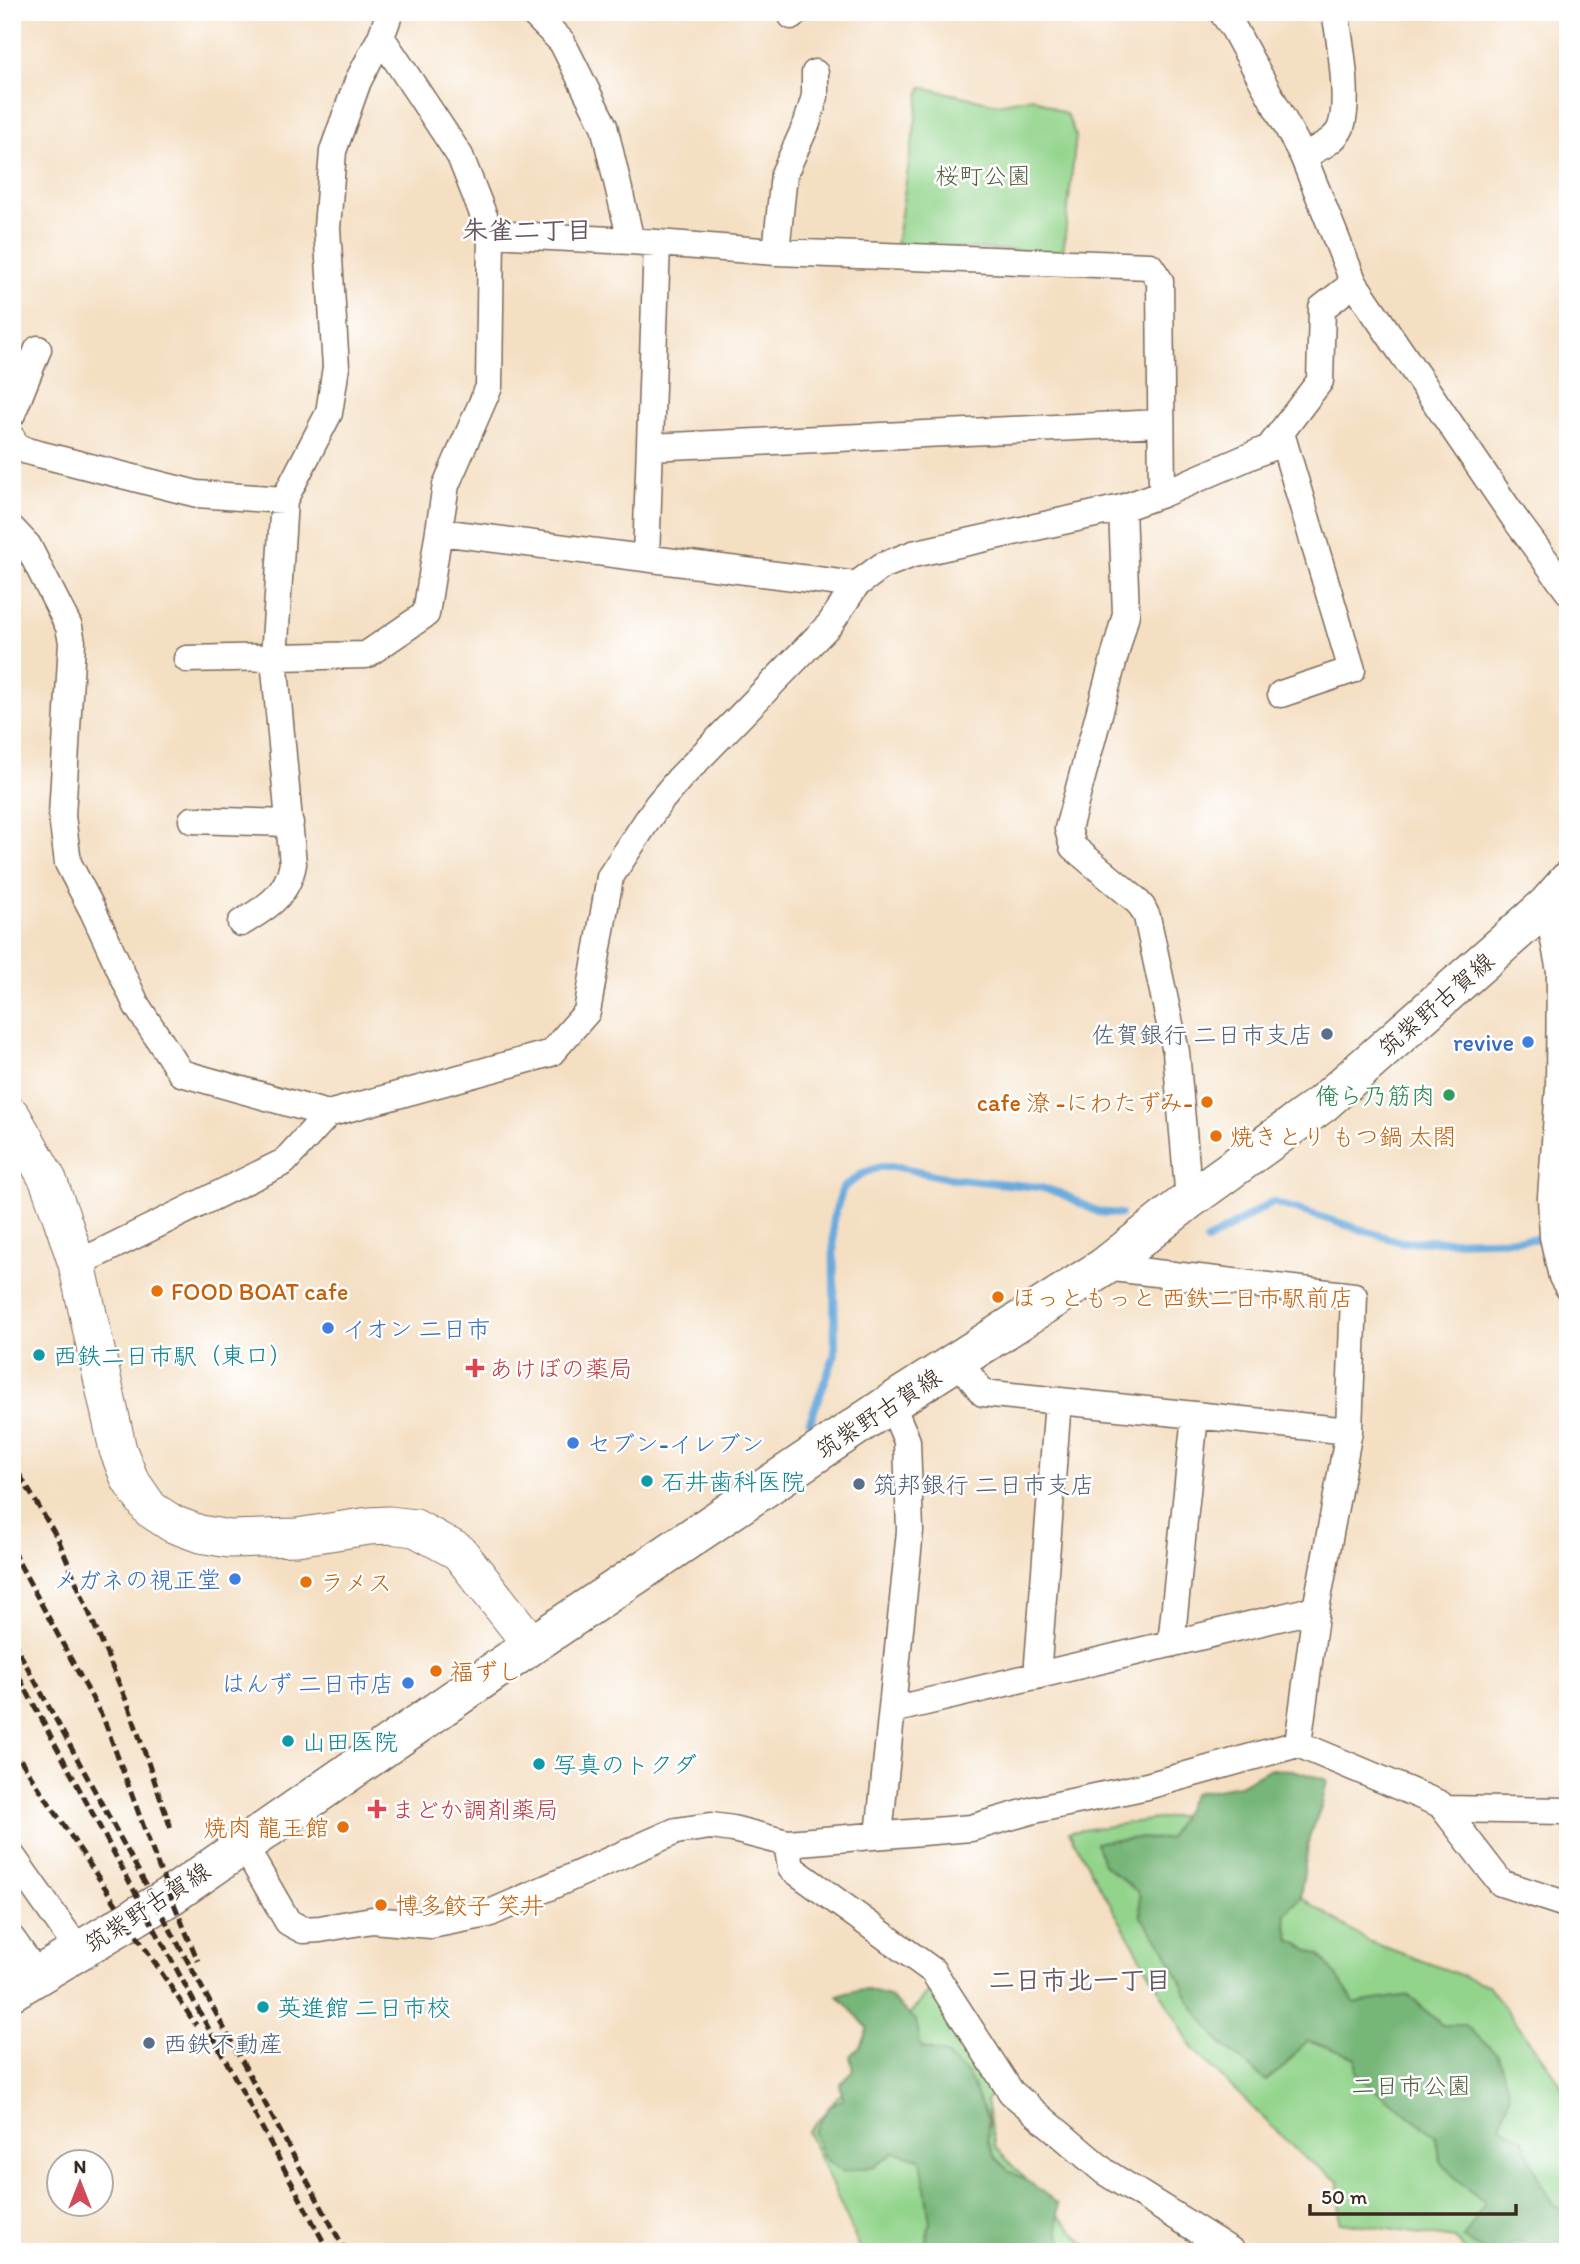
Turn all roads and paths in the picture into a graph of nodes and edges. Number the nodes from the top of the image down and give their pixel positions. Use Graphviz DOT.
graph roads {
  1 [pos="390,12"];
  2 [pos="532,12"];
  3 [pos="1222,12"];
  4 [pos="1335,12"];
  5 [pos="382,37"];
  6 [pos="815,73"];
  7 [pos="1303,156"];
  8 [pos="491,234"];
  9 [pos="631,240"];
  10 [pos="657,244"];
  11 [pos="776,252"];
  12 [pos="1354,283"];
  13 [pos="38,349"];
  14 [pos="12,414"];
  15 [pos="1160,423"];
  16 [pos="1281,433"];
  17 [pos="12,438"];
  18 [pos="650,447"];
  19 [pos="1162,494"];
  20 [pos="284,500"];
  21 [pos="1122,508"];
  22 [pos="12,529"];
  23 [pos="440,532"];
  24 [pos="646,558"];
  25 [pos="856,585"];
  26 [pos="1568,591"];
  27 [pos="274,658"];
  28 [pos="187,659"];
  29 [pos="1280,694"];
  30 [pos="192,820"];
  31 [pos="290,823"];
  32 [pos="1557,893"];
  33 [pos="241,923"];
  34 [pos="328,1114"];
  35 [pos="12,1116"];
  36 [pos="1189,1200"];
  37 [pos="77,1264"];
  38 [pos="1104,1267"];
  39 [pos="1568,1287"];
  40 [pos="958,1361"];
  41 [pos="1058,1401"];
  42 [pos="891,1403"];
  43 [pos="1195,1416"];
  44 [pos="1349,1431"];
  45 [pos="1316,1609"];
  46 [pos="532,1644"];
  47 [pos="1171,1644"];
  48 [pos="1037,1676"];
  49 [pos="892,1710"];
  50 [pos="1298,1744"];
  51 [pos="1444,1809"];
  52 [pos="1568,1811"];
  53 [pos="879,1835"];
  54 [pos="788,1843"];
  55 [pos="243,1844"];
  56 [pos="12,1856"];
  57 [pos="1568,1905"];
  58 [pos="12,1940"];
  59 [pos="79,1951"];
  60 [pos="25,1984"];
  61 [pos="1233,2252"];
  1 -- 5 [label="street"];
  2 -- 9 [label="street"];
  3 -- 7 [label="street"];
  4 -- 7 [label="street"];
  5 -- 8 [label="street"];
  5 -- 20 [label="street"];
  6 -- 11 [label="street"];
  7 -- 12 [label="street"];
  8 -- 9 [label="street"];
  8 -- 23 [label="street"];
  9 -- 10 [label="street"];
  10 -- 11 [label="street"];
  10 -- 18 [label="street"];
  11 -- 15 [label="street"];
  12 -- 16 [label="street"];
  12 -- 26 [label="street"];
  13 -- 14 [label="street"];
  15 -- 18 [label="street"];
  15 -- 19 [label="street"];
  16 -- 19 [label="street"];
  16 -- 29 [label="street"];
  17 -- 20 [label="street"];
  18 -- 24 [label="street"];
  19 -- 21 [label="street"];
  20 -- 27 [label="street"];
  21 -- 25 [label="street"];
  21 -- 36 [label="street"];
  22 -- 34 [label="street"];
  23 -- 24 [label="street"];
  23 -- 27 [label="street"];
  24 -- 25 [label="street"];
  25 -- 34 [label="street"];
  27 -- 28 [label="street"];
  27 -- 31 [label="street"];
  30 -- 31 [label="street"];
  31 -- 33 [label="street"];
  32 -- 36 [label="main road, 筑紫野古賀線"];
  32 -- 39 [label="street"];
  34 -- 37 [label="street"];
  35 -- 37 [label="main road"];
  36 -- 38 [label="main road, 筑紫野古賀線"];
  37 -- 46 [label="main road"];
  38 -- 40 [label="main road, 筑紫野古賀線"];
  38 -- 44 [label="street"];
  40 -- 41 [label="street"];
  40 -- 42 [label="main road, 筑紫野古賀線"];
  41 -- 43 [label="street"];
  41 -- 48 [label="street"];
  42 -- 46 [label="main road, 筑紫野古賀線"];
  42 -- 49 [label="street"];
  43 -- 44 [label="street"];
  43 -- 47 [label="street"];
  44 -- 45 [label="street"];
  45 -- 47 [label="street"];
  45 -- 50 [label="street"];
  46 -- 55 [label="main road, 筑紫野古賀線"];
  47 -- 48 [label="street"];
  48 -- 49 [label="street"];
  49 -- 53 [label="street"];
  50 -- 51 [label="street"];
  50 -- 53 [label="street"];
  51 -- 52 [label="street"];
  51 -- 57 [label="street"];
  53 -- 54 [label="street"];
  54 -- 55 [label="street"];
  54 -- 61 [label="street"];
  55 -- 59 [label="main road, 筑紫野古賀線"];
  56 -- 59 [label="street"];
  58 -- 60 [label="street"];
  59 -- 60 [label="main road, 筑紫野古賀線"];
}
